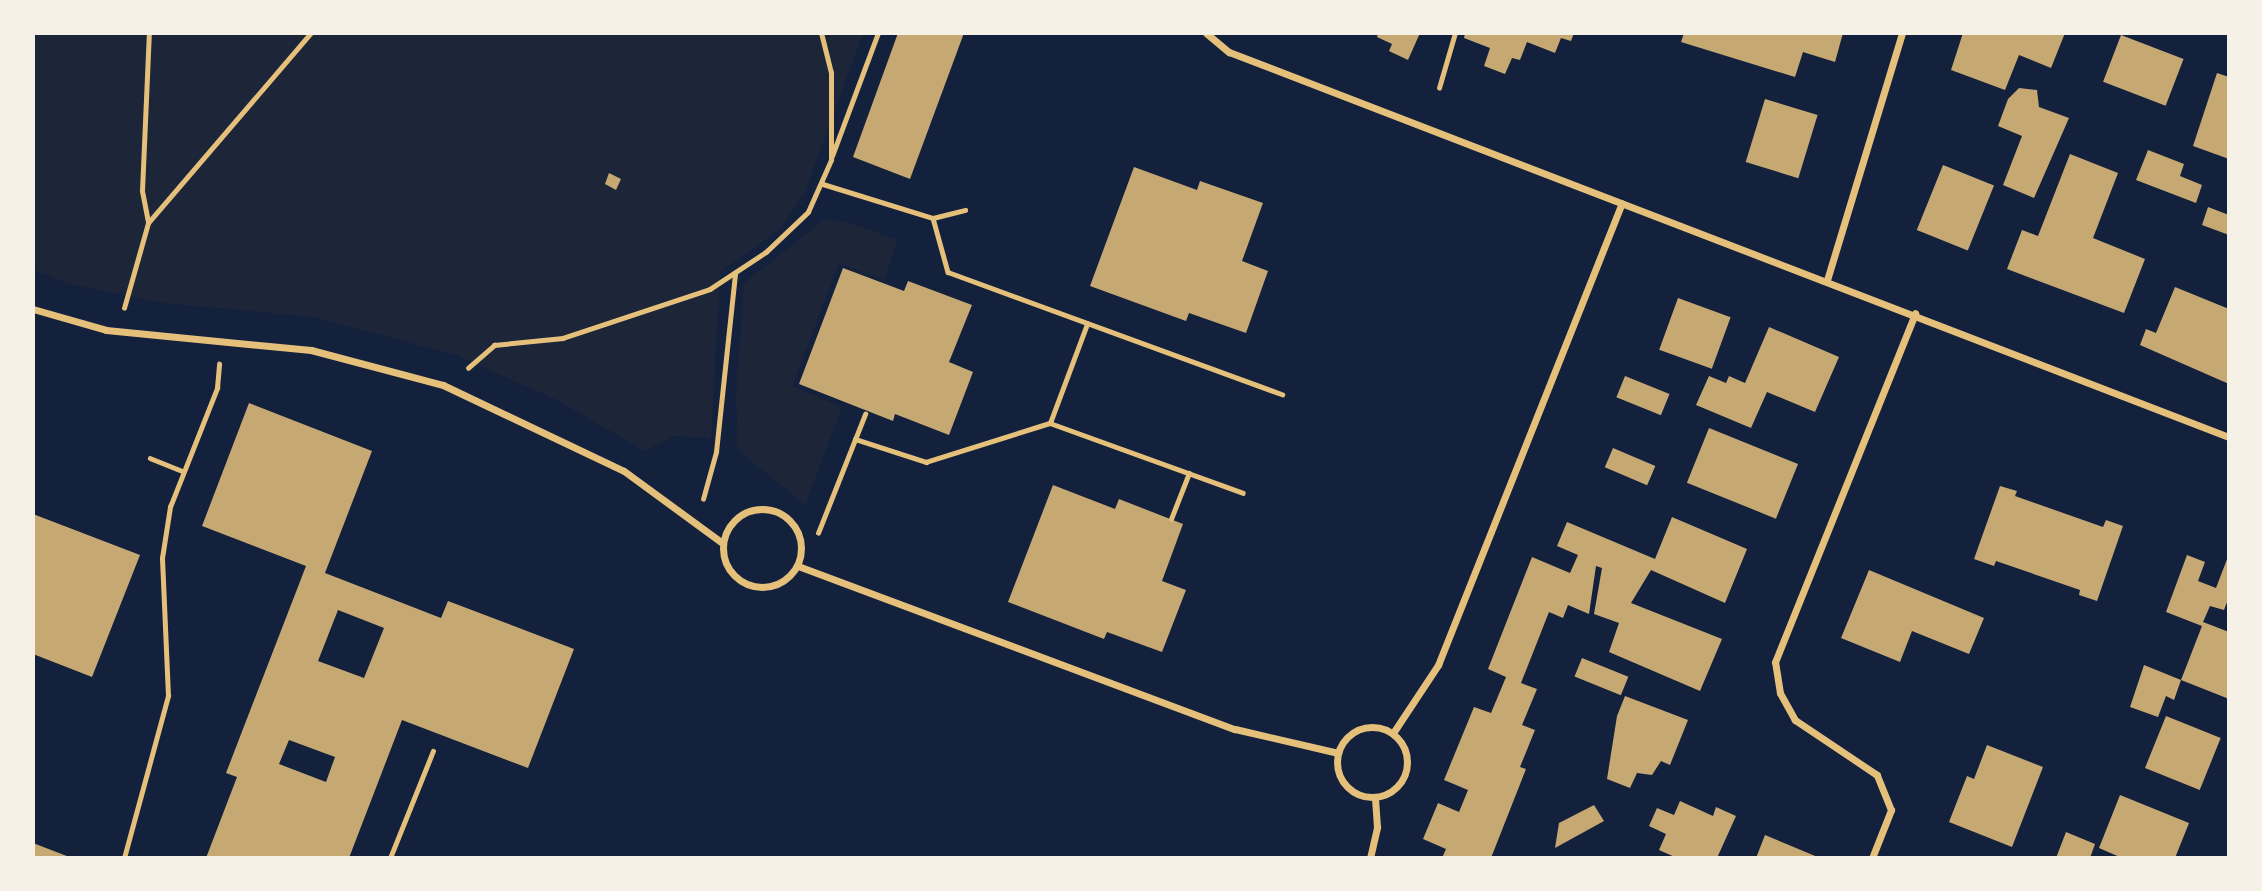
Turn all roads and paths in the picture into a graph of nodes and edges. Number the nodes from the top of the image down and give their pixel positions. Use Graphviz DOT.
graph roads {
  1 [pos="149,33"];
  2 [pos="311,33"];
  3 [pos="821,33"];
  4 [pos="878,33"];
  5 [pos="1206,33"];
  6 [pos="1455,33"];
  7 [pos="1902,33"];
  8 [pos="1439,88"];
  9 [pos="831,160"];
  10 [pos="823,184"];
  11 [pos="1622,203"];
  12 [pos="965,210"];
  13 [pos="933,218"];
  14 [pos="148,223"];
  15 [pos="735,272"];
  16 [pos="1826,280"];
  17 [pos="33,309"];
  18 [pos="1915,313"];
  19 [pos="1087,324"];
  20 [pos="119,331"];
  21 [pos="221,342"];
  22 [pos="457,391"];
  23 [pos="1282,394"];
  24 [pos="865,414"];
  25 [pos="1050,423"];
  26 [pos="2229,437"];
  27 [pos="855,439"];
  28 [pos="150,458"];
  29 [pos="183,471"];
  30 [pos="1189,473"];
  31 [pos="1243,493"];
  32 [pos="700,505"];
  33 [pos="1171,519"];
  34 [pos="818,533"];
  35 [pos="721,542"];
  36 [pos="798,566"];
  37 [pos="1393,733"];
  38 [pos="433,751"];
  39 [pos="1338,753"];
  40 [pos="1375,797"];
  41 [pos="124,858"];
  42 [pos="390,858"];
  43 [pos="1370,858"];
  44 [pos="1872,858"];
  1 -- 14 [label="path"];
  2 -- 14 [label="path"];
  3 -- 9 [label="path"];
  4 -- 9 [label="path"];
  5 -- 11 [label="street"];
  6 -- 8 [label="path"];
  7 -- 16 [label="street"];
  9 -- 10 [label="path"];
  10 -- 13 [label="path"];
  10 -- 15 [label="path"];
  11 -- 16 [label="street"];
  11 -- 37 [label="street"];
  12 -- 13 [label="path"];
  13 -- 19 [label="path"];
  14 -- 20 [label="path"];
  15 -- 22 [label="path"];
  15 -- 32 [label="path"];
  16 -- 18 [label="street"];
  17 -- 20 [label="street"];
  18 -- 26 [label="street"];
  18 -- 44 [label="street"];
  19 -- 23 [label="path"];
  19 -- 25 [label="path"];
  20 -- 21 [label="street"];
  21 -- 22 [label="street"];
  21 -- 29 [label="path"];
  22 -- 35 [label="street"];
  24 -- 27 [label="path"];
  25 -- 27 [label="path"];
  25 -- 30 [label="path"];
  27 -- 34 [label="path"];
  28 -- 29 [label="path"];
  29 -- 41 [label="path"];
  30 -- 31 [label="path"];
  30 -- 33 [label="path"];
  35 -- 36 [label="street"];
  35 -- 36 [label="street"];
  36 -- 39 [label="street"];
  37 -- 39 [label="street"];
  37 -- 40 [label="street"];
  38 -- 42 [label="path"];
  39 -- 40 [label="street"];
  40 -- 43 [label="street"];
}
